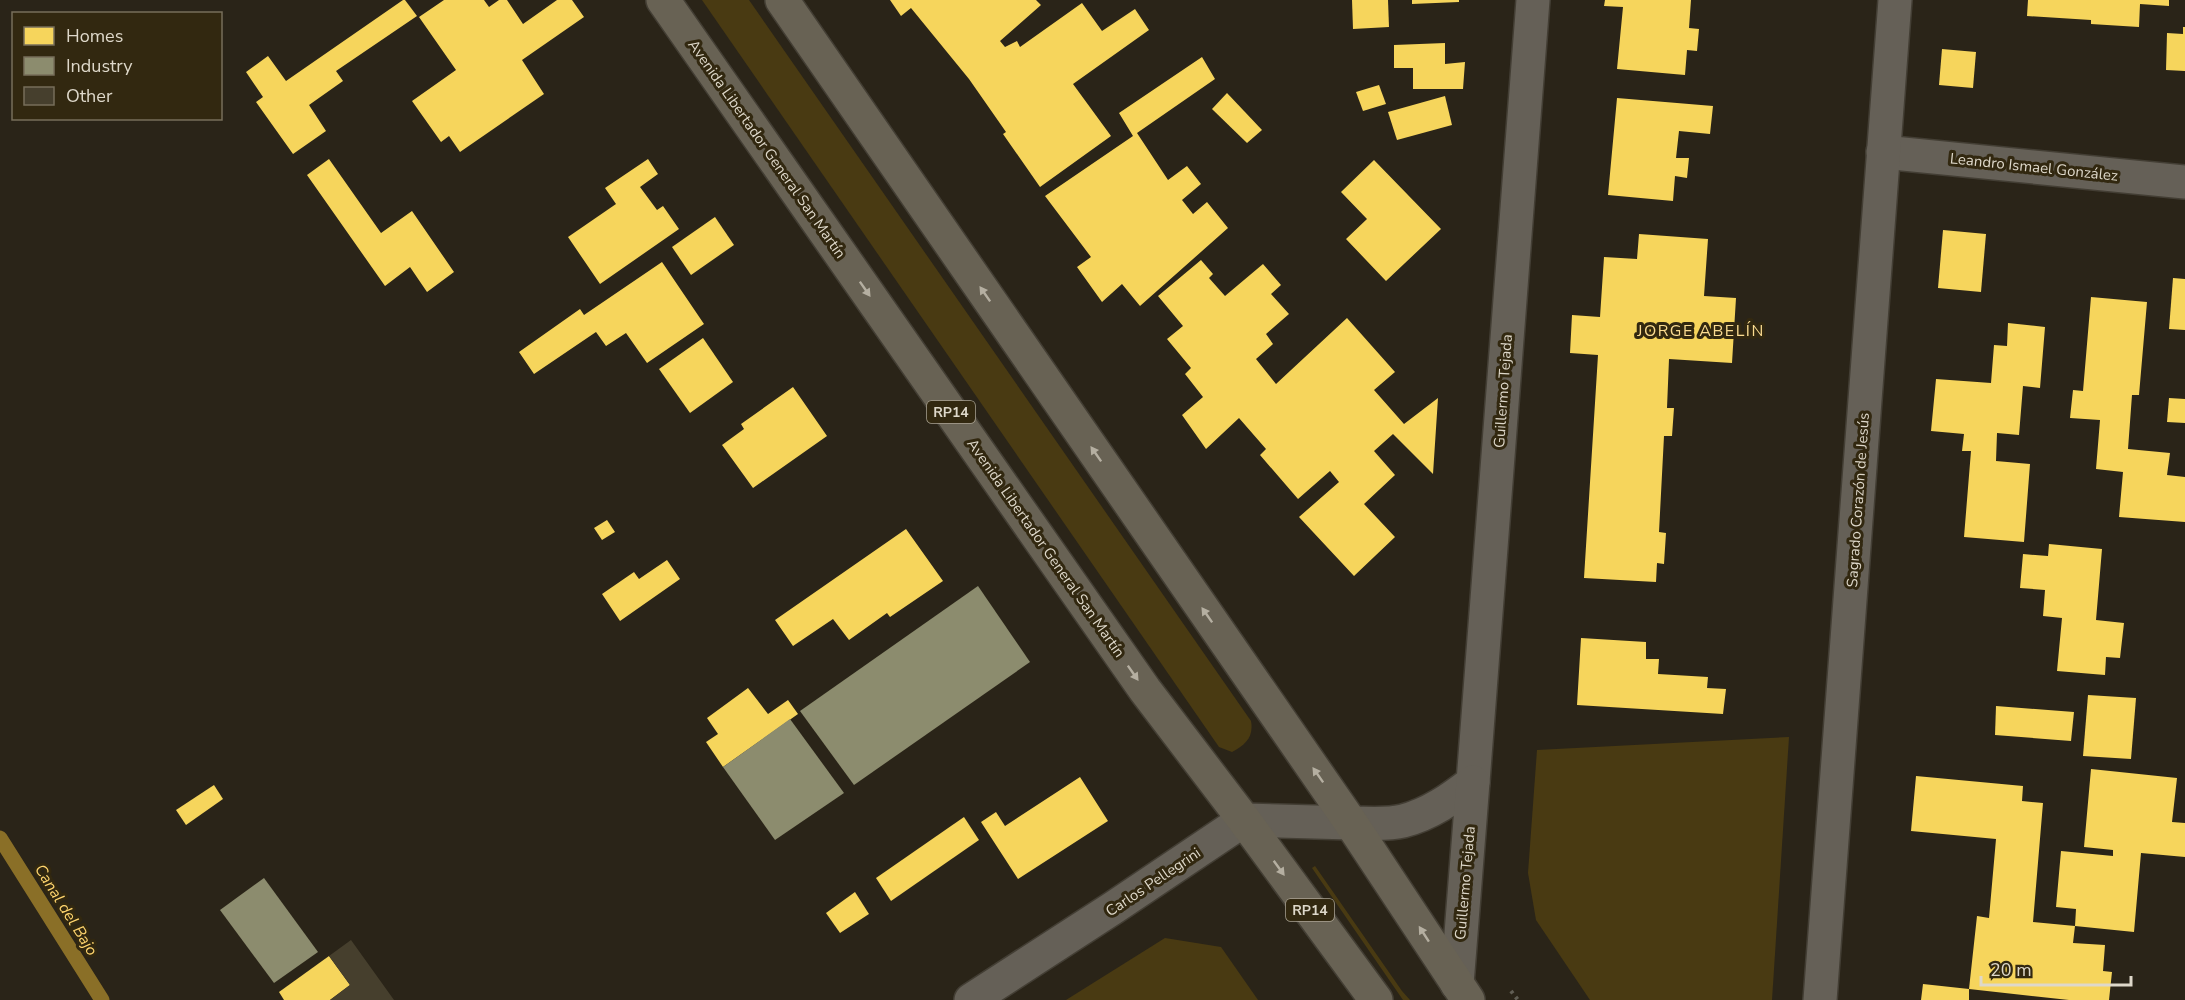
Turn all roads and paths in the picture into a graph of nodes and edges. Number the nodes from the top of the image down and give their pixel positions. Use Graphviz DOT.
graph roads {
  1 [pos="663,0"];
  2 [pos="782,0"];
  3 [pos="1533,0"];
  4 [pos="1895,0"];
  5 [pos="1883,152"];
  6 [pos="2185,182"];
  7 [pos="1473,782"];
  8 [pos="1244,820"];
  9 [pos="1351,824"];
  10 [pos="1462,992"];
  11 [pos="971,1000"];
  12 [pos="1376,1000"];
  13 [pos="1821,1000"];
  1 -- 8 [label="main road, Avenida Libertador General San Martín / RP14, one-way"];
  9 -- 2 [label="main road, one-way"];
  3 -- 7 [label="street, Guillermo Tejada"];
  4 -- 5 [label="street, Sagrado Corazón de Jesús"];
  5 -- 6 [label="street, Leandro Ismael González"];
  5 -- 13 [label="street, Sagrado Corazón de Jesús"];
  7 -- 9 [label="street"];
  7 -- 10 [label="street, Guillermo Tejada"];
  8 -- 9 [label="street"];
  8 -- 11 [label="street, Carlos Pellegrini"];
  8 -- 12 [label="main road, Avenida Libertador General San Martín / RP14, one-way"];
  10 -- 9 [label="main road, one-way"];
}
